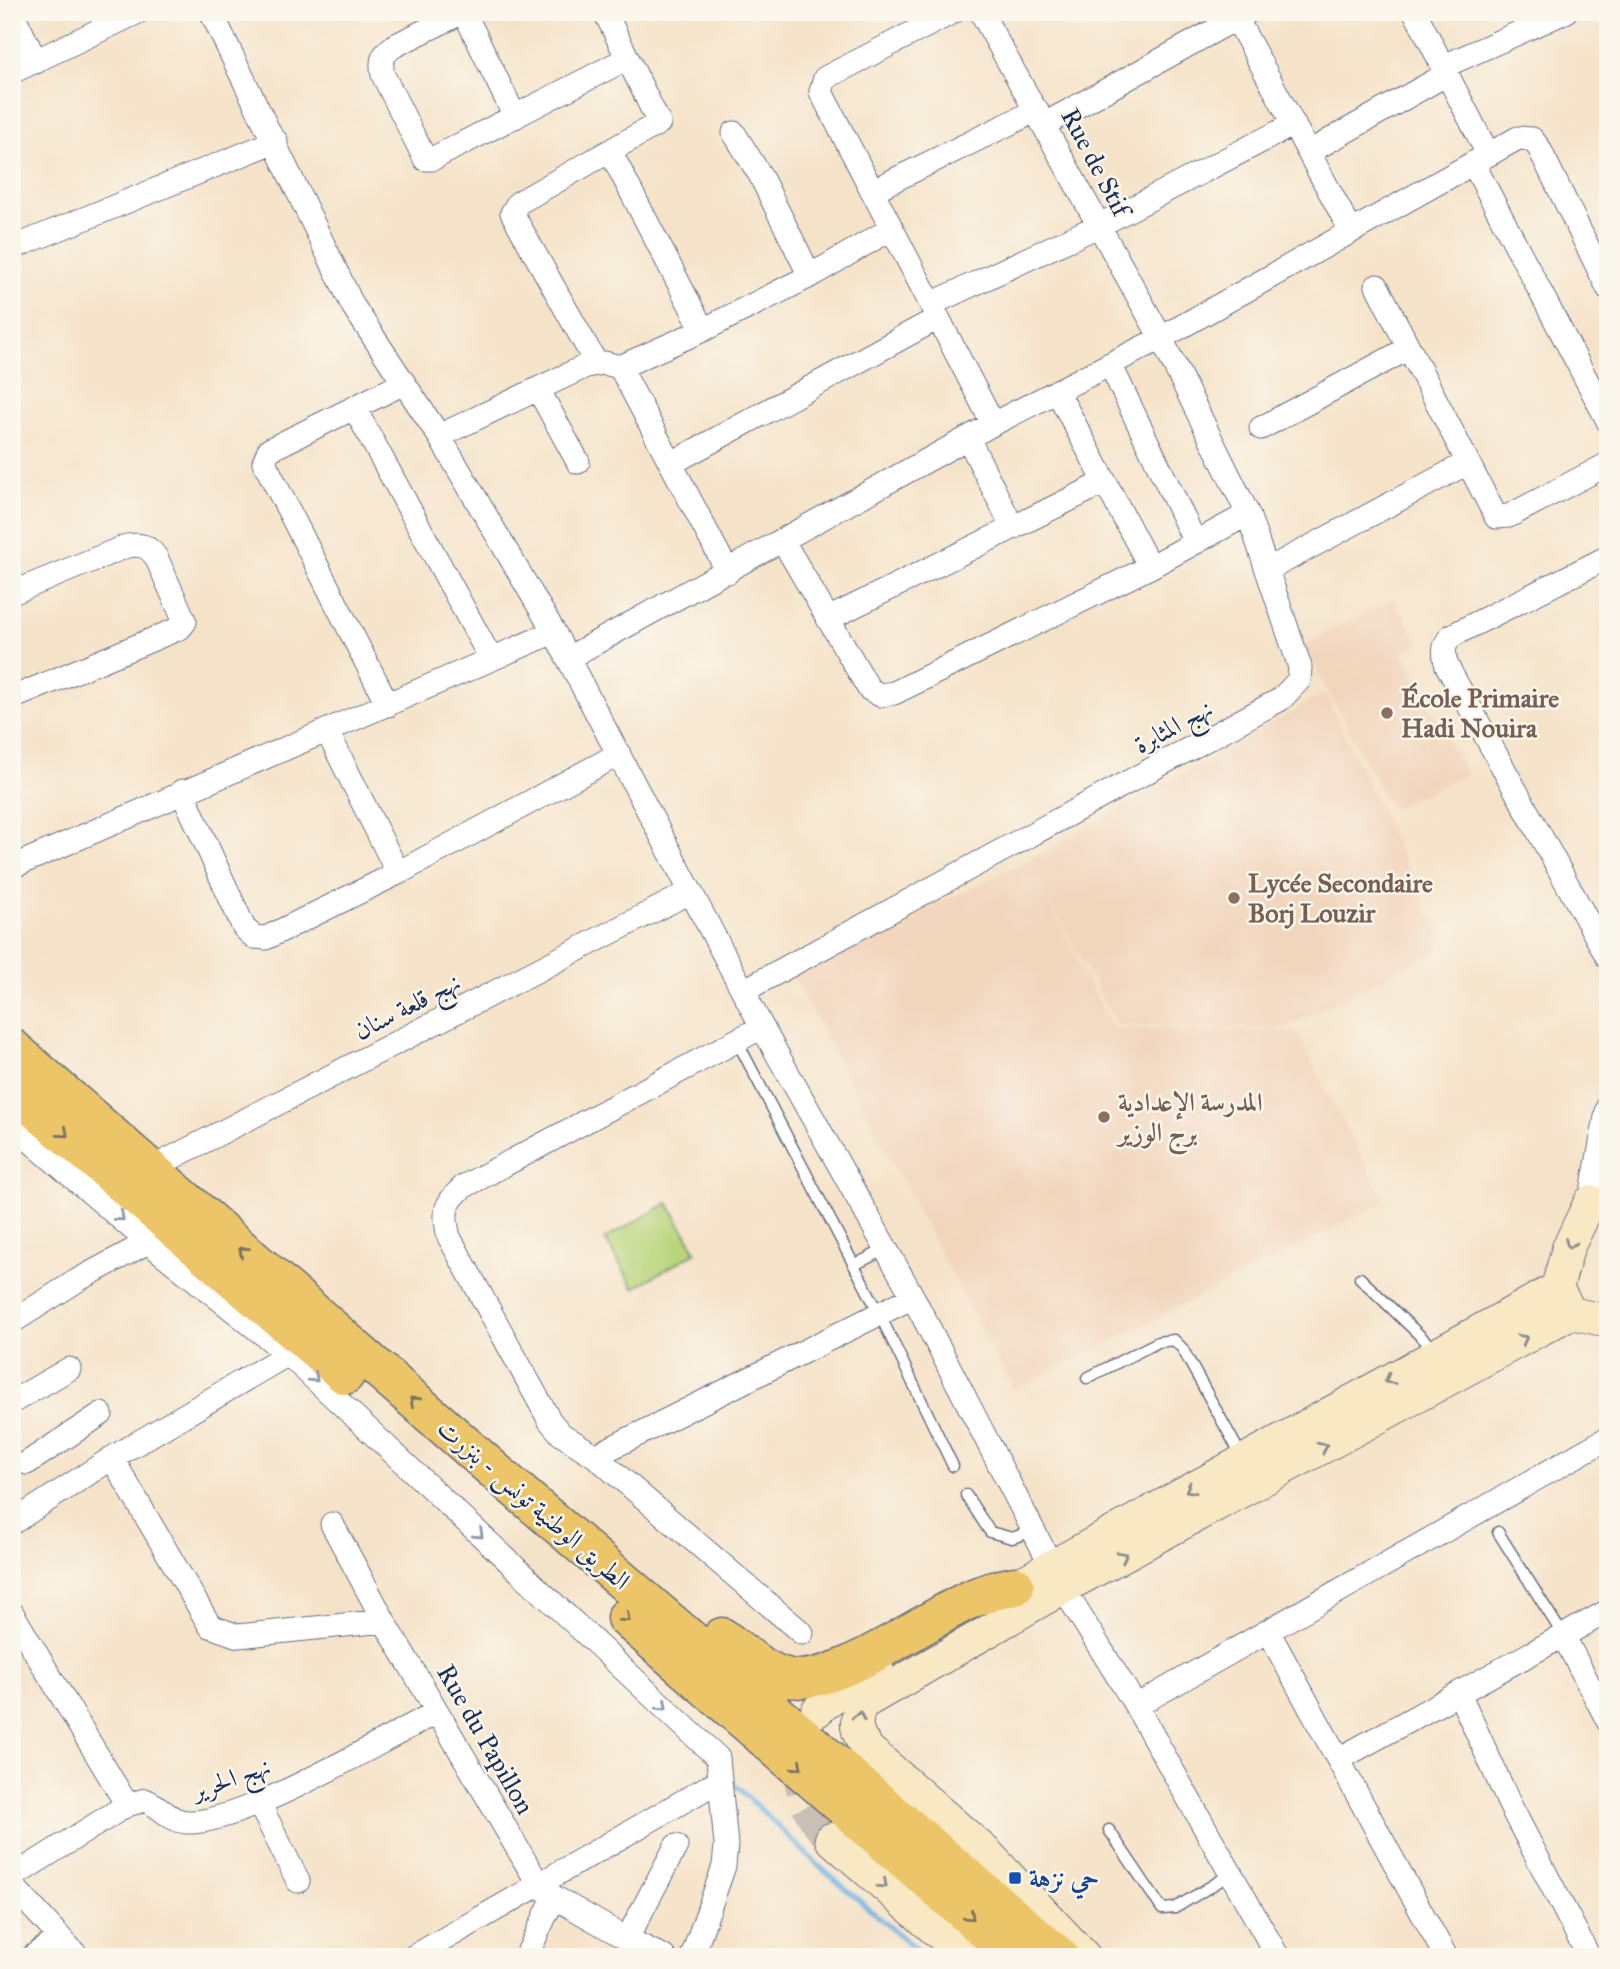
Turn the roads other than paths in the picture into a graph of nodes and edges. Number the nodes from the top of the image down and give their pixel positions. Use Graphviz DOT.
graph roads {
  1 [pos="12,12"];
  2 [pos="138,12"];
  3 [pos="211,12"];
  4 [pos="463,12"];
  5 [pos="605,12"];
  6 [pos="953,12"];
  7 [pos="981,12"];
  8 [pos="1415,12"];
  9 [pos="1565,12"];
  10 [pos="1239,14"];
  11 [pos="1526,21"];
  12 [pos="626,59"];
  13 [pos="36,62"];
  14 [pos="1444,70"];
  15 [pos="12,72"];
  16 [pos="515,117"];
  17 [pos="1041,117"];
  18 [pos="1294,124"];
  19 [pos="734,133"];
  20 [pos="276,141"];
  21 [pos="610,151"];
  22 [pos="1310,152"];
  23 [pos="1480,159"];
  24 [pos="872,191"];
  25 [pos="1098,226"];
  26 [pos="891,229"];
  27 [pos="1351,231"];
  28 [pos="12,248"];
  29 [pos="810,276"];
  30 [pos="1606,282"];
  31 [pos="1377,286"];
  32 [pos="935,311"];
  33 [pos="704,330"];
  34 [pos="1161,338"];
  35 [pos="1409,348"];
  36 [pos="596,363"];
  37 [pos="1110,364"];
  38 [pos="620,367"];
  39 [pos="404,383"];
  40 [pos="538,389"];
  41 [pos="1057,391"];
  42 [pos="355,409"];
  43 [pos="1608,421"];
  44 [pos="993,424"];
  45 [pos="1261,428"];
  46 [pos="439,436"];
  47 [pos="968,438"];
  48 [pos="578,463"];
  49 [pos="672,463"];
  50 [pos="1467,463"];
  51 [pos="1608,464"];
  52 [pos="1105,482"];
  53 [pos="1248,514"];
  54 [pos="1013,528"];
  55 [pos="783,541"];
  56 [pos="1195,542"];
  57 [pos="1608,556"];
  58 [pos="1150,567"];
  59 [pos="1269,569"];
  60 [pos="728,572"];
  61 [pos="12,593"];
  62 [pos="828,618"];
  63 [pos="554,632"];
  64 [pos="491,659"];
  65 [pos="568,659"];
  66 [pos="12,698"];
  67 [pos="388,705"];
  68 [pos="327,732"];
  69 [pos="619,754"];
  70 [pos="182,791"];
  71 [pos="12,867"];
  72 [pos="398,873"];
  73 [pos="690,892"];
  74 [pos="1608,958"];
  75 [pos="743,991"];
  76 [pos="762,1027"];
  77 [pos="12,1036"];
  78 [pos="737,1041"];
  79 [pos="12,1048"];
  80 [pos="12,1088"];
  81 [pos="1608,1106"];
  82 [pos="88,1113"];
  83 [pos="12,1125"];
  84 [pos="149,1169"];
  85 [pos="1599,1203"];
  86 [pos="148,1242"];
  87 [pos="886,1250"];
  88 [pos="854,1265"];
  89 [pos="1360,1278"];
  90 [pos="913,1297"];
  91 [pos="1564,1301"];
  92 [pos="879,1313"];
  93 [pos="1608,1321"];
  94 [pos="12,1322"];
  95 [pos="1438,1353"];
  96 [pos="288,1354"];
  97 [pos="69,1369"];
  98 [pos="1087,1378"];
  99 [pos="12,1402"];
  100 [pos="102,1414"];
  101 [pos="1608,1438"];
  102 [pos="595,1456"];
  103 [pos="112,1458"];
  104 [pos="1244,1459"];
  105 [pos="27,1464"];
  106 [pos="953,1466"];
  107 [pos="496,1472"];
  108 [pos="966,1495"];
  109 [pos="12,1523"];
  110 [pos="332,1524"];
  111 [pos="1033,1531"];
  112 [pos="1498,1532"];
  113 [pos="1057,1577"];
  114 [pos="643,1582"];
  115 [pos="1015,1586"];
  116 [pos="1608,1611"];
  117 [pos="12,1613"];
  118 [pos="384,1621"];
  119 [pos="1268,1631"];
  120 [pos="802,1633"];
  121 [pos="1563,1635"];
  122 [pos="1459,1693"];
  123 [pos="1136,1706"];
  124 [pos="817,1711"];
  125 [pos="437,1712"];
  126 [pos="1608,1721"];
  127 [pos="1339,1759"];
  128 [pos="720,1780"];
  129 [pos="260,1803"];
  130 [pos="127,1805"];
  131 [pos="1110,1830"];
  132 [pos="831,1839"];
  133 [pos="676,1846"];
  134 [pos="1231,1874"];
  135 [pos="12,1877"];
  136 [pos="298,1881"];
  137 [pos="12,1885"];
  138 [pos="547,1891"];
  139 [pos="60,1937"];
  140 [pos="627,1939"];
  141 [pos="32,1957"];
  142 [pos="78,1957"];
  143 [pos="413,1957"];
  144 [pos="526,1957"];
  145 [pos="664,1957"];
  146 [pos="692,1957"];
  147 [pos="965,1957"];
  148 [pos="1016,1957"];
  149 [pos="1060,1957"];
  150 [pos="1083,1957"];
  151 [pos="1278,1957"];
  152 [pos="1446,1957"];
  153 [pos="1589,1957"];
  1 -- 13 [label="street"];
  2 -- 13 [label="street"];
  3 -- 20 [label="street"];
  4 -- 16 [label="street"];
  4 -- 16 [label="street"];
  5 -- 12 [label="street"];
  6 -- 24 [label="street"];
  7 -- 17 [label="street, Rue de Stif"];
  8 -- 14 [label="street"];
  9 -- 11 [label="street"];
  10 -- 17 [label="street"];
  10 -- 18 [label="street"];
  11 -- 14 [label="street"];
  12 -- 16 [label="street"];
  12 -- 21 [label="street"];
  13 -- 15 [label="street"];
  14 -- 22 [label="street"];
  14 -- 23 [label="street"];
  17 -- 24 [label="street"];
  17 -- 25 [label="street, Rue de Stif"];
  18 -- 22 [label="street"];
  18 -- 25 [label="street"];
  19 -- 29 [label="street"];
  20 -- 28 [label="street"];
  20 -- 39 [label="street"];
  21 -- 33 [label="street"];
  21 -- 36 [label="street"];
  22 -- 27 [label="street"];
  23 -- 27 [label="street"];
  23 -- 30 [label="street"];
  23 -- 43 [label="street"];
  24 -- 26 [label="street"];
  25 -- 32 [label="street"];
  25 -- 34 [label="street, Rue de Stif"];
  26 -- 29 [label="street"];
  26 -- 32 [label="street"];
  27 -- 34 [label="street"];
  29 -- 33 [label="street"];
  31 -- 35 [label="street"];
  32 -- 44 [label="street"];
  32 -- 49 [label="street"];
  33 -- 38 [label="street"];
  34 -- 37 [label="street"];
  34 -- 53 [label="street, نهج المثابرة"];
  35 -- 45 [label="street"];
  35 -- 50 [label="street"];
  36 -- 38 [label="street"];
  36 -- 40 [label="street"];
  37 -- 41 [label="street"];
  37 -- 56 [label="street"];
  38 -- 49 [label="street"];
  39 -- 42 [label="street"];
  39 -- 46 [label="street"];
  40 -- 46 [label="street"];
  40 -- 48 [label="street"];
  41 -- 44 [label="street"];
  41 -- 52 [label="street"];
  42 -- 64 [label="street"];
  42 -- 67 [label="street"];
  44 -- 47 [label="street"];
  46 -- 63 [label="street"];
  47 -- 54 [label="street"];
  47 -- 55 [label="street"];
  49 -- 60 [label="street"];
  50 -- 51 [label="street"];
  50 -- 59 [label="street"];
  52 -- 54 [label="street"];
  52 -- 58 [label="street"];
  53 -- 56 [label="street"];
  53 -- 59 [label="street, نهج المثابرة"];
  54 -- 62 [label="street"];
  55 -- 60 [label="street"];
  55 -- 62 [label="street"];
  56 -- 58 [label="street"];
  57 -- 74 [label="street"];
  58 -- 62 [label="street"];
  59 -- 75 [label="street, نهج المثابرة"];
  60 -- 65 [label="street"];
  61 -- 66 [label="street"];
  63 -- 64 [label="street"];
  63 -- 65 [label="street"];
  64 -- 67 [label="street"];
  65 -- 69 [label="street"];
  67 -- 68 [label="street"];
  68 -- 70 [label="street"];
  68 -- 72 [label="street"];
  69 -- 72 [label="street"];
  69 -- 73 [label="street"];
  70 -- 71 [label="street"];
  70 -- 72 [label="street"];
  73 -- 75 [label="street"];
  73 -- 84 [label="street, نهج قلعة سنان"];
  75 -- 76 [label="street"];
  76 -- 78 [label="street"];
  76 -- 87 [label="street"];
  77 -- 82 [label="highway"];
  78 -- 88 [label="lane"];
  78 -- 102 [label="street"];
  79 -- 82 [label="highway, الطريق الوطنية تونس - بنزرت"];
  80 -- 148 [label="highway, الطريق الوطنية تونس - بنزرت, one-way"];
  81 -- 85 [label="street"];
  82 -- 84 [label="highway, الطريق الوطنية تونس - بنزرت"];
  83 -- 86 [label="street, one-way"];
  107 -- 84 [label="highway, الطريق الوطنية تونس - بنزرت, one-way"];
  85 -- 91 [label="street, one-way"];
  86 -- 94 [label="street"];
  86 -- 96 [label="street"];
  87 -- 88 [label="lane"];
  87 -- 90 [label="street"];
  88 -- 92 [label="lane"];
  89 -- 95 [label="lane"];
  90 -- 92 [label="street"];
  90 -- 111 [label="street"];
  91 -- 93 [label="street"];
  91 -- 95 [label="street"];
  113 -- 91 [label="street, one-way"];
  92 -- 102 [label="street"];
  92 -- 106 [label="lane"];
  95 -- 104 [label="street, one-way"];
  96 -- 103 [label="street"];
  96 -- 128 [label="street, one-way"];
  97 -- 99 [label="street"];
  98 -- 104 [label="lane"];
  100 -- 105 [label="street"];
  101 -- 119 [label="street"];
  102 -- 120 [label="street"];
  103 -- 109 [label="street"];
  103 -- 118 [label="street"];
  104 -- 113 [label="street, one-way"];
  107 -- 114 [label="highway"];
  107 -- 149 [label="highway, الطريق الوطنية تونس - بنزرت"];
  108 -- 111 [label="lane"];
  110 -- 118 [label="street, Rue du Papillon"];
  111 -- 113 [label="street"];
  112 -- 121 [label="lane"];
  113 -- 115 [label="street"];
  113 -- 123 [label="street"];
  150 -- 113 [label="street, one-way"];
  114 -- 115 [label="highway"];
  114 -- 150 [label="highway"];
  115 -- 124 [label="street"];
  116 -- 121 [label="street"];
  117 -- 130 [label="street"];
  118 -- 125 [label="street, Rue du Papillon"];
  119 -- 123 [label="street"];
  119 -- 127 [label="street"];
  121 -- 122 [label="street"];
  121 -- 126 [label="street"];
  122 -- 127 [label="street"];
  122 -- 153 [label="street"];
  123 -- 134 [label="street"];
  125 -- 129 [label="street, نهج الحرير"];
  125 -- 138 [label="street, Rue du Papillon"];
  127 -- 152 [label="street"];
  128 -- 138 [label="street"];
  128 -- 146 [label="street"];
  129 -- 130 [label="street, نهج الحرير"];
  129 -- 136 [label="street"];
  130 -- 135 [label="street"];
  131 -- 134 [label="lane"];
  132 -- 147 [label="street, one-way"];
  133 -- 140 [label="street"];
  134 -- 151 [label="street"];
  137 -- 139 [label="street"];
  138 -- 140 [label="street"];
  138 -- 143 [label="street"];
  138 -- 144 [label="street"];
  139 -- 141 [label="street"];
  139 -- 142 [label="street"];
  140 -- 145 [label="street"];
}
